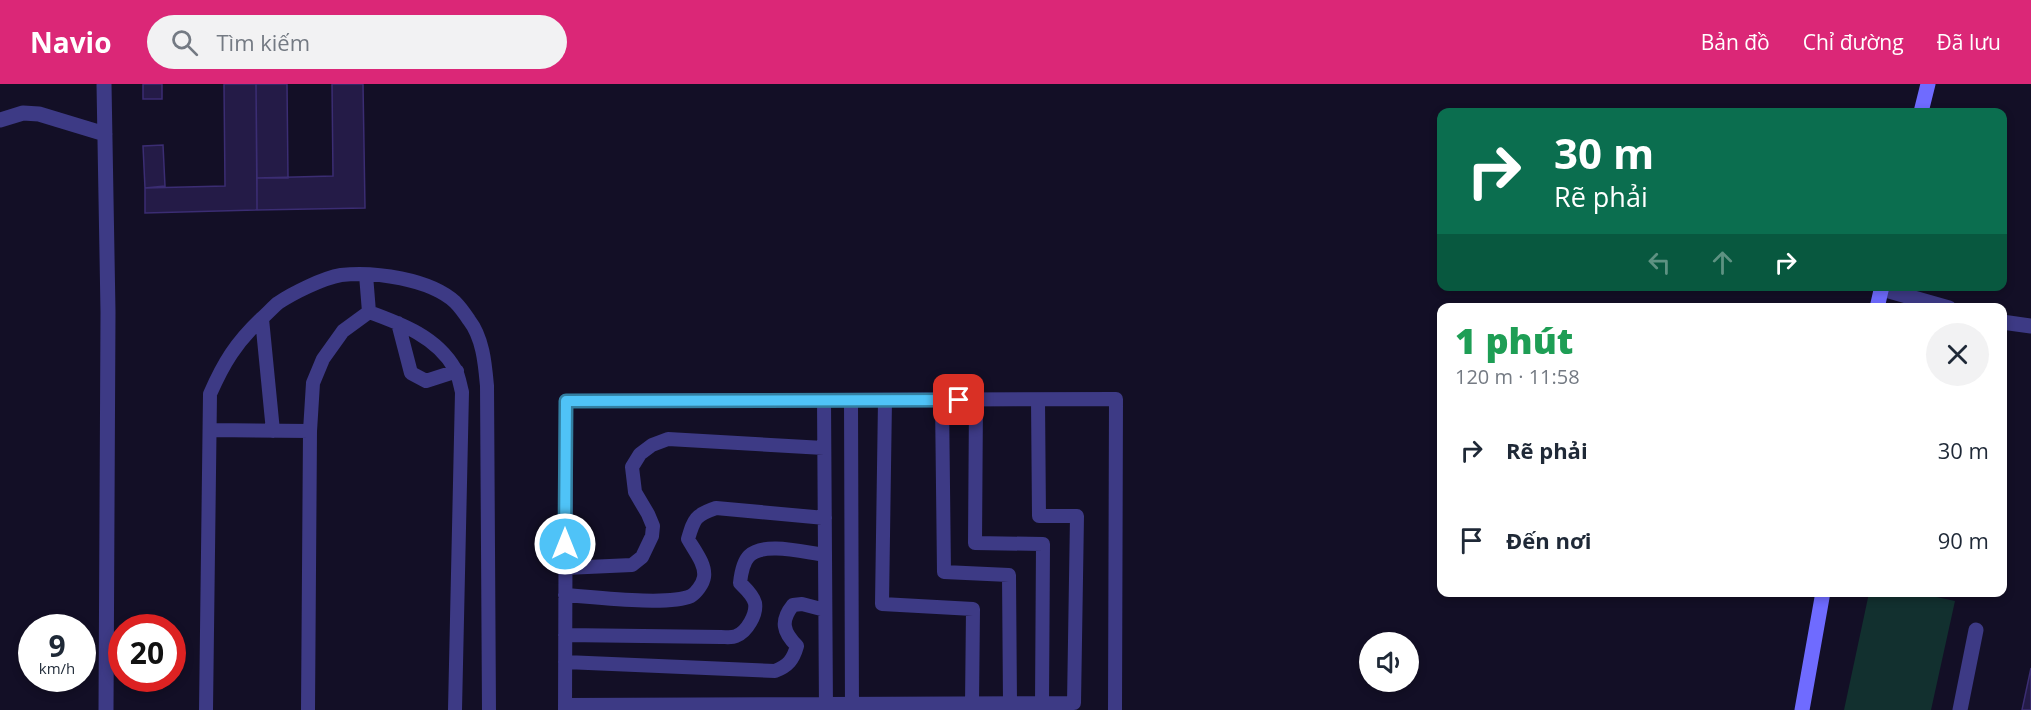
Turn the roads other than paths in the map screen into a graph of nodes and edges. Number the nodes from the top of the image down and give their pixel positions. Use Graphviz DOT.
graph roads {
  1 [pos="104,84"];
  2 [pos="1928,84"];
  3 [pos="1923,108"];
  4 [pos="0,120"];
  5 [pos="105,134"];
  6 [pos="366,275"];
  7 [pos="1892,291"];
  8 [pos="1932,303"];
  9 [pos="369,312"];
  10 [pos="262,319"];
  11 [pos="398,323"];
  12 [pos="2007,323"];
  13 [pos="2031,326"];
  14 [pos="457,371"];
  15 [pos="824,400"];
  16 [pos="851,400"];
  17 [pos="885,400"];
  18 [pos="942,400"];
  19 [pos="976,400"];
  20 [pos="1038,400"];
  21 [pos="210,430"];
  22 [pos="273,430"];
  23 [pos="310,431"];
  24 [pos="824,448"];
  25 [pos="825,518"];
  26 [pos="825,555"];
  27 [pos="565,568"];
  28 [pos="566,595"];
  29 [pos="1822,597"];
  30 [pos="825,610"];
  31 [pos="1976,630"];
  32 [pos="565,635"];
  33 [pos="565,662"];
  34 [pos="1042,703"];
  35 [pos="972,704"];
  36 [pos="1010,704"];
  37 [pos="565,707"];
  38 [pos="826,707"];
  39 [pos="852,707"];
  40 [pos="106,710"];
  41 [pos="206,710"];
  42 [pos="308,710"];
  43 [pos="455,710"];
  44 [pos="489,710"];
  45 [pos="1115,710"];
  46 [pos="1802,710"];
  47 [pos="1960,710"];
  1 -- 5 [label="street"];
  2 -- 3 [label="main road"];
  4 -- 5 [label="street"];
  5 -- 40 [label="street"];
  6 -- 9 [label="lane"];
  6 -- 10 [label="lane"];
  6 -- 44 [label="lane"];
  7 -- 8 [label="street"];
  9 -- 11 [label="lane"];
  9 -- 23 [label="lane"];
  10 -- 21 [label="lane"];
  10 -- 22 [label="lane"];
  11 -- 14 [label="lane"];
  11 -- 14 [label="lane"];
  12 -- 13 [label="street"];
  14 -- 43 [label="lane"];
  15 -- 16 [label="lane"];
  15 -- 24 [label="lane"];
  15 -- 27 [label="lane"];
  16 -- 17 [label="lane"];
  16 -- 39 [label="lane"];
  17 -- 18 [label="lane"];
  17 -- 35 [label="lane"];
  18 -- 19 [label="lane"];
  18 -- 36 [label="lane"];
  19 -- 20 [label="lane"];
  19 -- 34 [label="lane"];
  20 -- 34 [label="lane"];
  20 -- 45 [label="lane"];
  21 -- 22 [label="lane"];
  21 -- 41 [label="lane"];
  22 -- 23 [label="lane"];
  23 -- 42 [label="lane"];
  24 -- 25 [label="lane"];
  24 -- 27 [label="lane"];
  25 -- 26 [label="lane"];
  25 -- 28 [label="lane"];
  26 -- 30 [label="lane"];
  26 -- 32 [label="lane"];
  27 -- 28 [label="lane"];
  28 -- 32 [label="lane"];
  29 -- 46 [label="main road"];
  30 -- 33 [label="lane"];
  30 -- 38 [label="lane"];
  31 -- 47 [label="street"];
  32 -- 33 [label="lane"];
  33 -- 37 [label="lane"];
  34 -- 36 [label="lane"];
  35 -- 36 [label="lane"];
  35 -- 39 [label="lane"];
  37 -- 38 [label="lane"];
  38 -- 39 [label="lane"];
}
